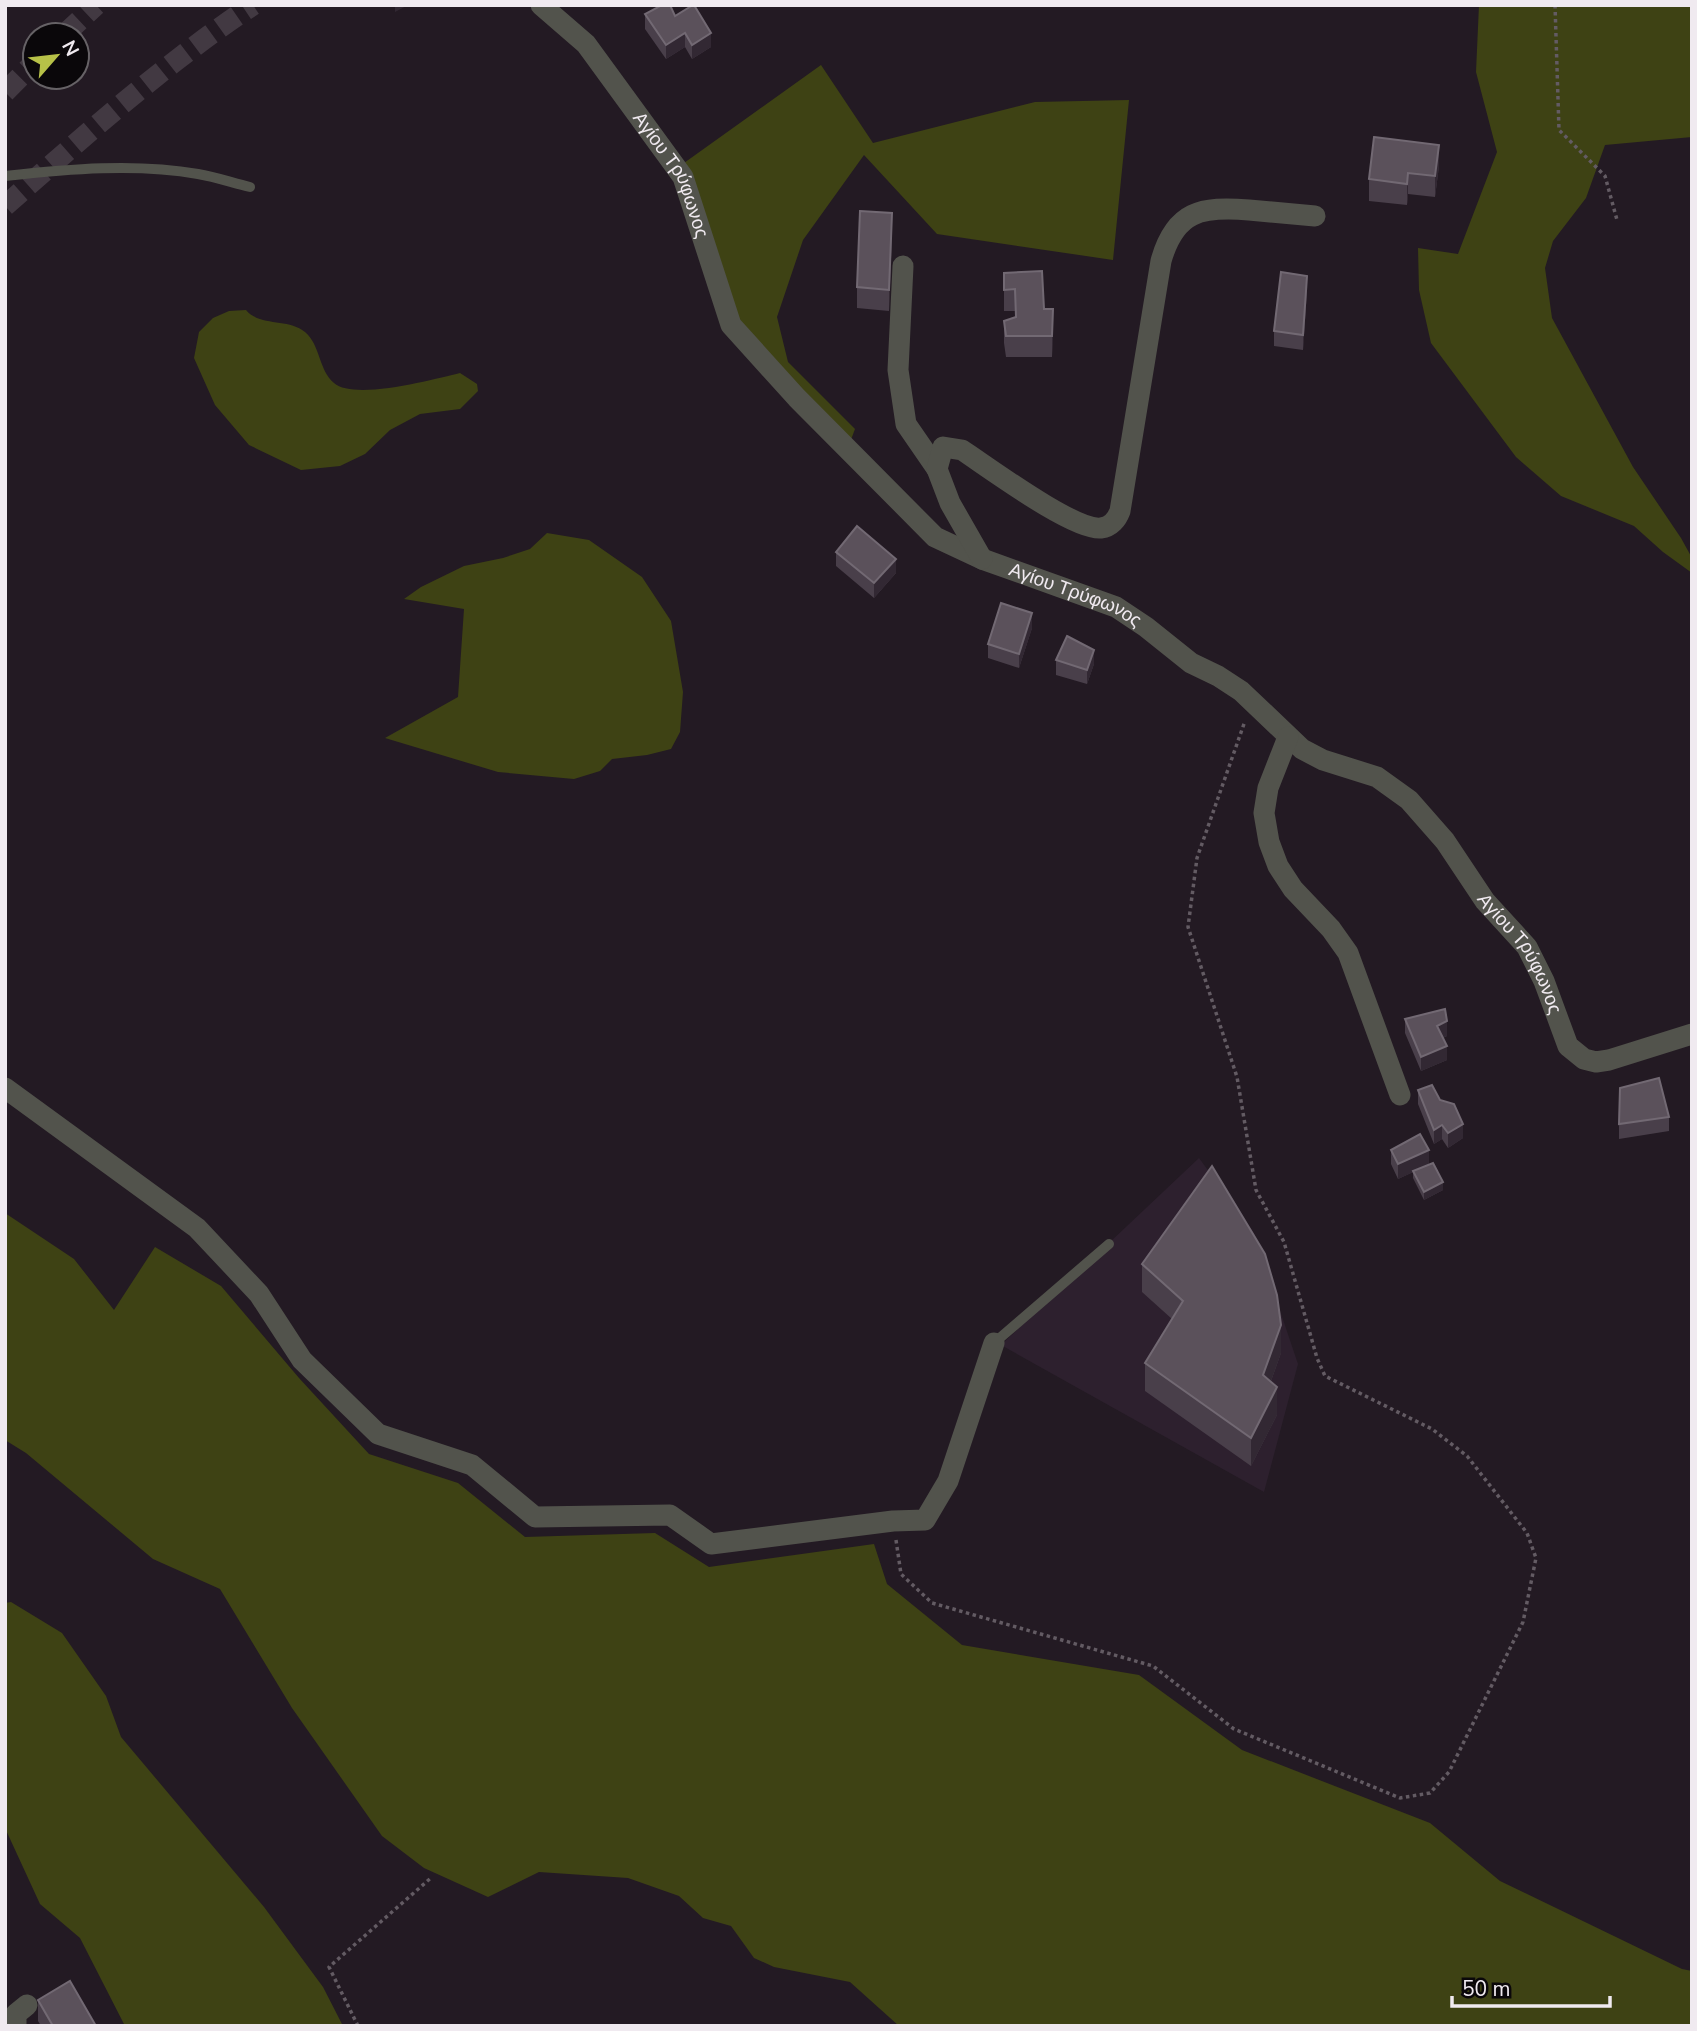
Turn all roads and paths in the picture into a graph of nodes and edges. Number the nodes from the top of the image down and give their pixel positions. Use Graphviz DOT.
graph roads {
  1 [pos="541,5"];
  2 [pos="1555,5"];
  3 [pos="5,176"];
  4 [pos="250,187"];
  5 [pos="1315,216"];
  6 [pos="1618,220"];
  7 [pos="903,266"];
  8 [pos="937,469"];
  9 [pos="982,559"];
  10 [pos="1252,701"];
  11 [pos="1288,737"];
  12 [pos="1692,1034"];
  13 [pos="5,1088"];
  14 [pos="1400,1095"];
  15 [pos="1109,1244"];
  16 [pos="993,1342"];
  17 [pos="893,1521"];
  18 [pos="432,1878"];
  19 [pos="27,2005"];
  20 [pos="16,2026"];
  21 [pos="358,2026"];
  1 -- 9 [label="street, Αγίου Τρύφωνος"];
  2 -- 6 [label="path"];
  3 -- 4 [label="lane"];
  5 -- 8 [label="street"];
  7 -- 8 [label="street"];
  8 -- 9 [label="street"];
  9 -- 10 [label="street, Αγίου Τρύφωνος"];
  10 -- 11 [label="street, Αγίου Τρύφωνος"];
  10 -- 17 [label="path"];
  11 -- 12 [label="street, Αγίου Τρύφωνος"];
  11 -- 14 [label="street"];
  13 -- 17 [label="street"];
  15 -- 16 [label="lane"];
  16 -- 17 [label="street"];
  18 -- 21 [label="path"];
  19 -- 20 [label="street"];
}
